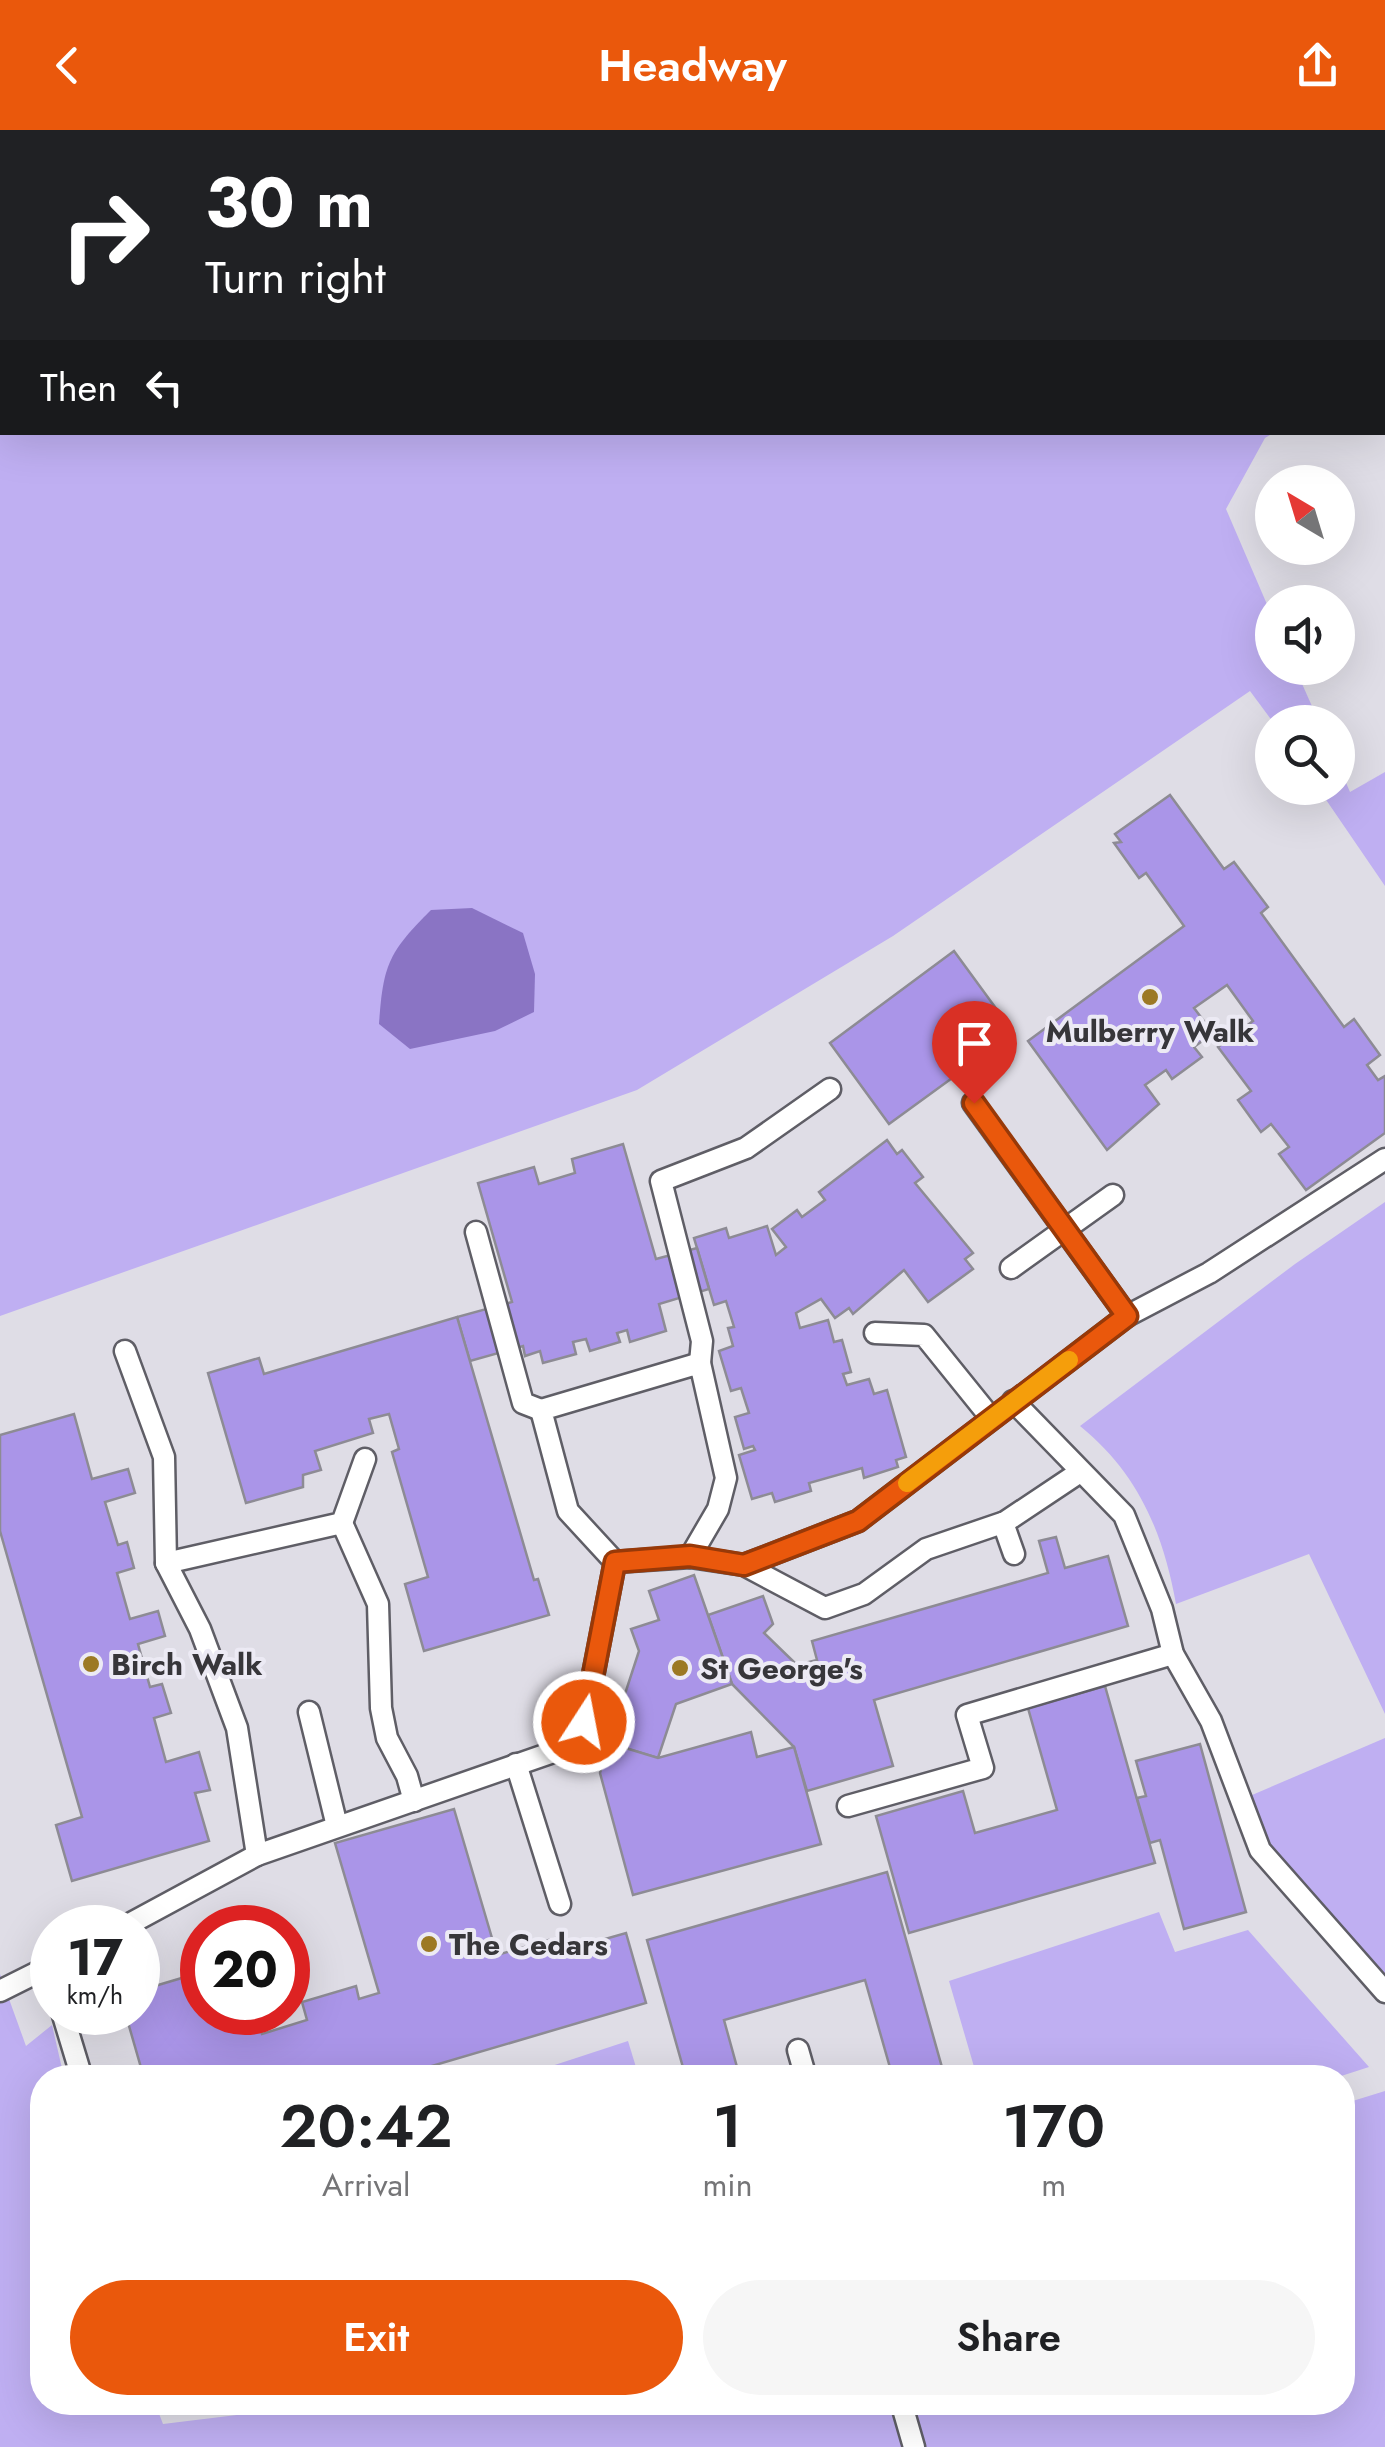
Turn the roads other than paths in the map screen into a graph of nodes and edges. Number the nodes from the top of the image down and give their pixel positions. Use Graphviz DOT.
graph roads {
  1 [pos="830,1089"];
  2 [pos="974,1103"];
  3 [pos="1385,1159"];
  4 [pos="1113,1195"];
  5 [pos="1065,1228"];
  6 [pos="476,1232"];
  7 [pos="1011,1268"];
  8 [pos="1127,1316"];
  9 [pos="874,1333"];
  10 [pos="126,1351"];
  11 [pos="700,1363"];
  12 [pos="1014,1401"];
  13 [pos="542,1410"];
  14 [pos="991,1418"];
  15 [pos="366,1459"];
  16 [pos="1080,1472"];
  17 [pos="342,1523"];
  18 [pos="1003,1523"];
  19 [pos="1014,1554"];
  20 [pos="690,1556"];
  21 [pos="615,1562"];
  22 [pos="166,1563"];
  23 [pos="744,1565"];
  24 [pos="1173,1654"];
  25 [pos="309,1712"];
  26 [pos="516,1764"];
  27 [pos="414,1800"];
  28 [pos="848,1806"];
  29 [pos="338,1826"];
  30 [pos="258,1855"];
  31 [pos="560,1904"];
  32 [pos="160,1908"];
  33 [pos="30,1977"];
  34 [pos="0,1992"];
  35 [pos="1385,1992"];
  36 [pos="69,2035"];
  37 [pos="798,2050"];
  38 [pos="78,2065"];
  39 [pos="802,2065"];
  40 [pos="905,2415"];
  41 [pos="914,2447"];
  1 -- 11 [label="lane"];
  2 -- 5 [label="lane"];
  3 -- 8 [label="lane"];
  4 -- 5 [label="lane"];
  5 -- 7 [label="lane"];
  5 -- 8 [label="lane"];
  6 -- 13 [label="lane"];
  8 -- 12 [label="lane"];
  9 -- 14 [label="lane"];
  10 -- 22 [label="lane"];
  11 -- 13 [label="lane"];
  11 -- 20 [label="lane"];
  12 -- 14 [label="lane"];
  12 -- 16 [label="lane"];
  13 -- 21 [label="lane"];
  14 -- 23 [label="lane"];
  15 -- 17 [label="lane"];
  16 -- 18 [label="lane"];
  16 -- 24 [label="lane"];
  17 -- 22 [label="lane"];
  17 -- 27 [label="lane"];
  18 -- 19 [label="lane"];
  18 -- 23 [label="lane"];
  20 -- 21 [label="lane"];
  20 -- 23 [label="lane"];
  21 -- 26 [label="lane"];
  22 -- 30 [label="lane"];
  24 -- 28 [label="lane"];
  24 -- 35 [label="lane"];
  25 -- 29 [label="lane"];
  26 -- 27 [label="lane"];
  26 -- 31 [label="lane"];
  27 -- 29 [label="lane"];
  29 -- 30 [label="lane"];
  30 -- 32 [label="lane"];
  33 -- 34 [label="lane"];
  36 -- 38 [label="lane"];
  37 -- 39 [label="lane"];
  40 -- 41 [label="lane"];
}
